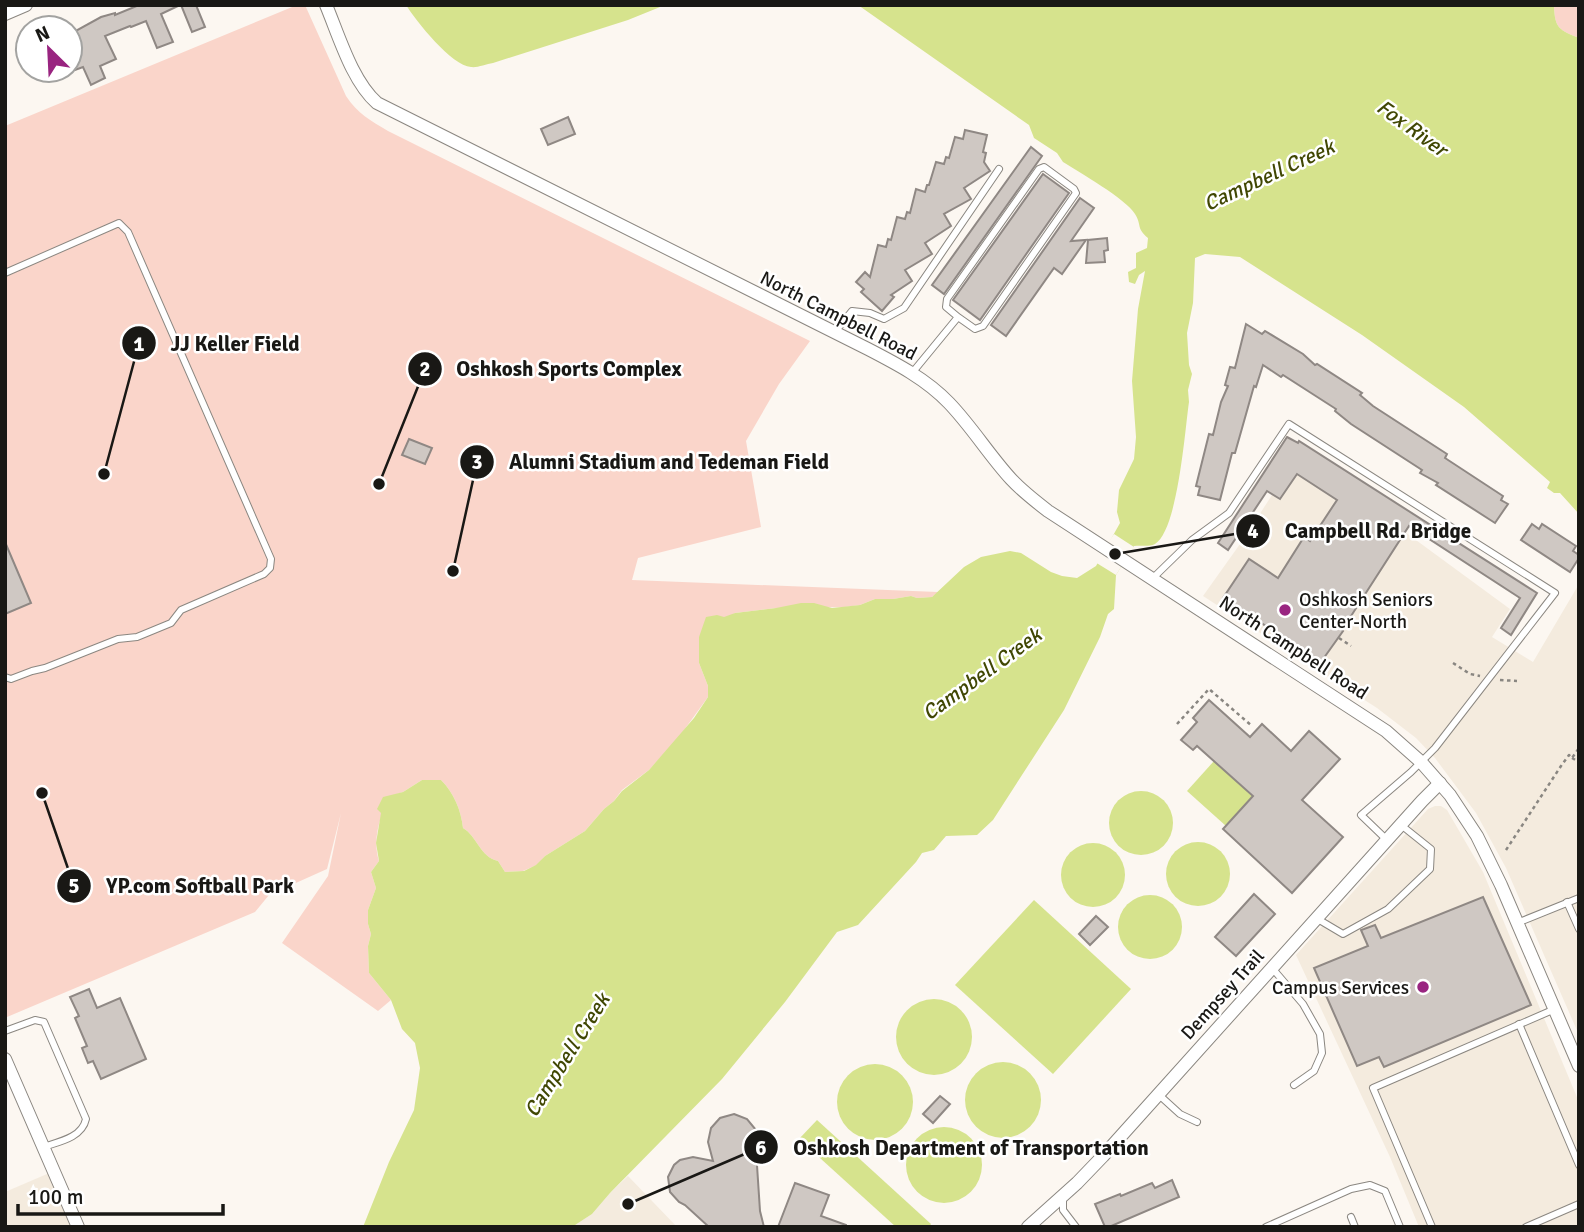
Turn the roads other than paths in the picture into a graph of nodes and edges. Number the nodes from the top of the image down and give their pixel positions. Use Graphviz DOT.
graph roads {
  1 [pos="26,5"];
  2 [pos="326,5"];
  3 [pos="7,10"];
  4 [pos="999,169"];
  5 [pos="5,273"];
  6 [pos="958,317"];
  7 [pos="834,333"];
  8 [pos="912,373"];
  9 [pos="1153,579"];
  10 [pos="5,677"];
  11 [pos="1421,762"];
  12 [pos="1440,783"];
  13 [pos="1401,825"];
  14 [pos="1387,840"];
  15 [pos="1579,898"];
  16 [pos="1567,902"];
  17 [pos="1316,918"];
  18 [pos="1517,923"];
  19 [pos="1579,929"];
  20 [pos="1272,968"];
  21 [pos="1555,1009"];
  22 [pos="1519,1024"];
  23 [pos="5,1031"];
  24 [pos="5,1059"];
  25 [pos="1577,1059"];
  26 [pos="1294,1085"];
  27 [pos="1158,1094"];
  28 [pos="1197,1122"];
  29 [pos="43,1147"];
  30 [pos="1579,1165"];
  31 [pos="1063,1196"];
  32 [pos="1579,1204"];
  33 [pos="1351,1217"];
  34 [pos="78,1227"];
  35 [pos="1028,1227"];
  36 [pos="1076,1227"];
  37 [pos="1266,1227"];
  38 [pos="1355,1227"];
  39 [pos="1400,1227"];
  40 [pos="1432,1227"];
  41 [pos="1526,1227"];
  1 -- 3 [label="street"];
  2 -- 7 [label="street, North Campbell Road"];
  4 -- 7 [label="lane"];
  5 -- 10 [label="lane"];
  6 -- 6 [label="lane"];
  6 -- 8 [label="lane"];
  7 -- 8 [label="street, North Campbell Road"];
  8 -- 9 [label="street, North Campbell Road"];
  9 -- 11 [label="street, North Campbell Road"];
  9 -- 11 [label="lane"];
  11 -- 12 [label="street, North Campbell Road"];
  11 -- 14 [label="lane"];
  12 -- 13 [label="street, Dempsey Trail"];
  12 -- 18 [label="street, North Campbell Road"];
  13 -- 14 [label="street, Dempsey Trail"];
  13 -- 17 [label="lane"];
  14 -- 17 [label="street, Dempsey Trail"];
  15 -- 16 [label="lane"];
  16 -- 18 [label="lane"];
  16 -- 19 [label="lane"];
  17 -- 20 [label="street, Dempsey Trail"];
  18 -- 21 [label="street, North Campbell Road"];
  20 -- 26 [label="lane"];
  20 -- 27 [label="street, Dempsey Trail"];
  21 -- 22 [label="lane"];
  21 -- 25 [label="street, North Campbell Road"];
  22 -- 30 [label="lane"];
  22 -- 40 [label="lane"];
  23 -- 29 [label="lane"];
  24 -- 29 [label="street"];
  27 -- 28 [label="lane"];
  27 -- 31 [label="street, Dempsey Trail"];
  29 -- 34 [label="street"];
  31 -- 35 [label="street, Dempsey Trail"];
  31 -- 36 [label="lane"];
  32 -- 41 [label="lane"];
  33 -- 38 [label="lane"];
  37 -- 39 [label="lane"];
}
